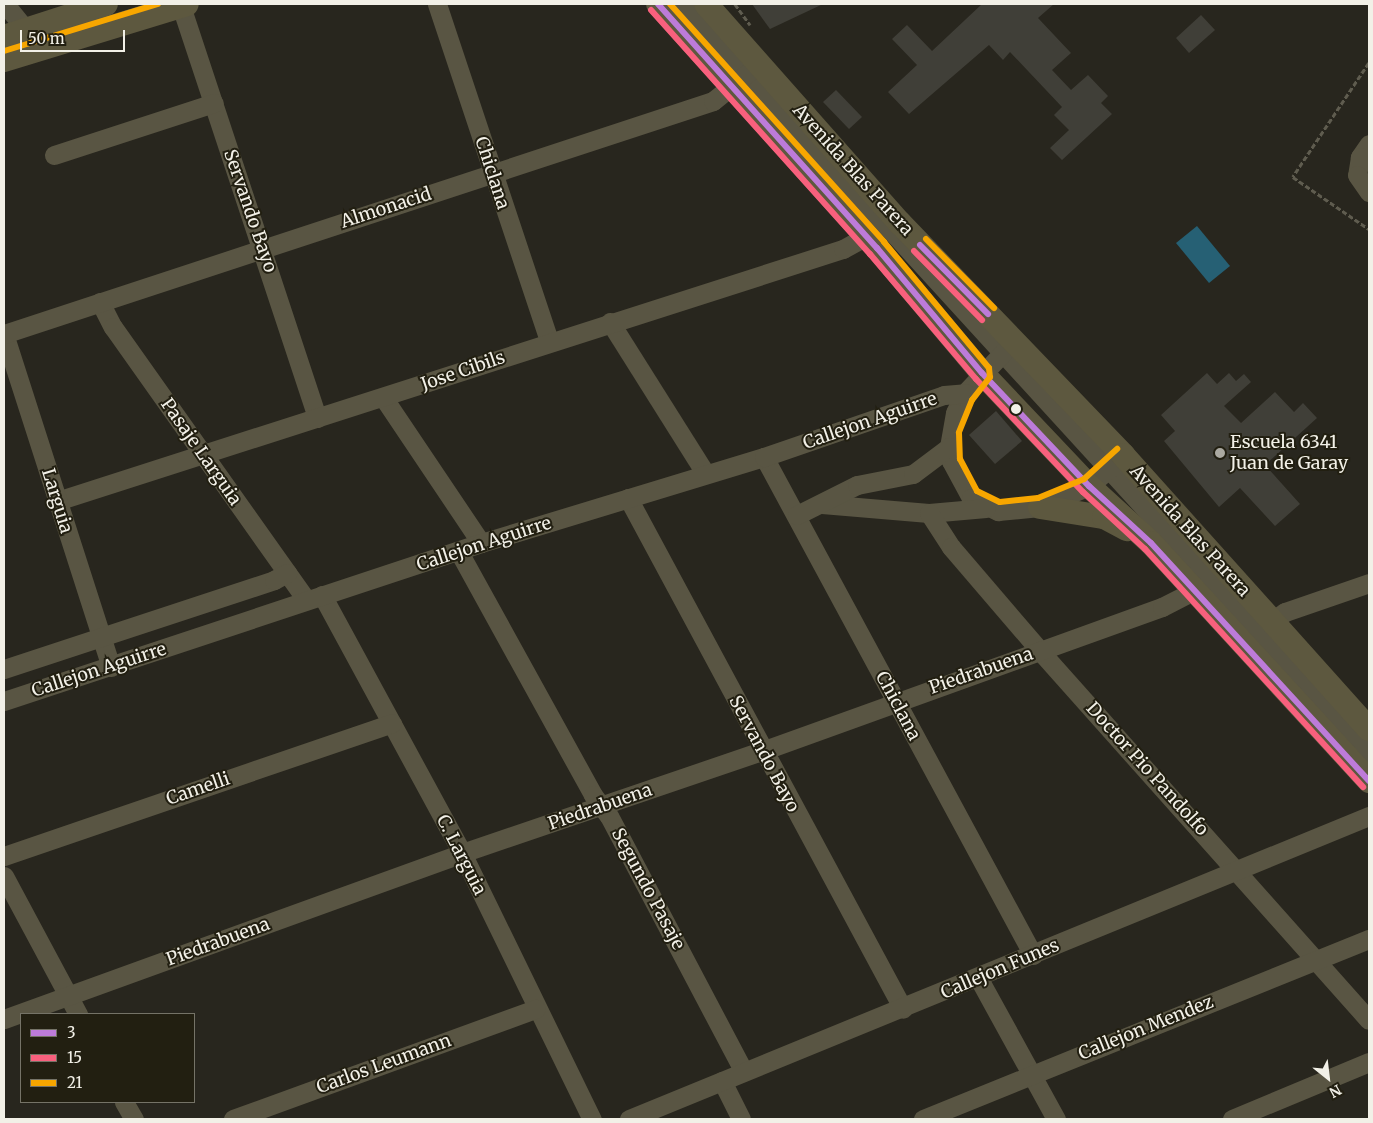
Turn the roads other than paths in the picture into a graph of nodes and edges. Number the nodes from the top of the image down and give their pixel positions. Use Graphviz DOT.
graph roads {
  1 [pos="4,4"];
  2 [pos="106,4"];
  3 [pos="437,4"];
  4 [pos="658,4"];
  5 [pos="684,4"];
  6 [pos="706,4"];
  7 [pos="184,5"];
  8 [pos="15,33"];
  9 [pos="4,60"];
  10 [pos="746,76"];
  11 [pos="214,103"];
  12 [pos="1369,144"];
  13 [pos="54,155"];
  14 [pos="492,174"];
  15 [pos="1369,192"];
  16 [pos="866,236"];
  17 [pos="263,248"];
  18 [pos="100,302"];
  19 [pos="610,322"];
  20 [pos="4,334"];
  21 [pos="549,342"];
  22 [pos="1008,347"];
  23 [pos="982,373"];
  24 [pos="965,393"];
  25 [pos="383,398"];
  26 [pos="317,418"];
  27 [pos="949,447"];
  28 [pos="202,454"];
  29 [pos="764,457"];
  30 [pos="1117,462"];
  31 [pos="705,473"];
  32 [pos="1089,486"];
  33 [pos="628,498"];
  34 [pos="57,501"];
  35 [pos="822,504"];
  36 [pos="1040,507"];
  37 [pos="986,508"];
  38 [pos="929,513"];
  39 [pos="797,515"];
  40 [pos="481,543"];
  41 [pos="1151,543"];
  42 [pos="459,552"];
  43 [pos="287,573"];
  44 [pos="1369,583"];
  45 [pos="1194,591"];
  46 [pos="314,598"];
  47 [pos="171,615"];
  48 [pos="1271,622"];
  49 [pos="100,640"];
  50 [pos="181,643"];
  51 [pos="1040,651"];
  52 [pos="110,667"];
  53 [pos="4,669"];
  54 [pos="4,701"];
  55 [pos="896,702"];
  56 [pos="392,723"];
  57 [pos="1369,729"];
  58 [pos="762,751"];
  59 [pos="1369,754"];
  60 [pos="1369,781"];
  61 [pos="602,807"];
  62 [pos="1369,816"];
  63 [pos="462,853"];
  64 [pos="4,856"];
  65 [pos="1239,871"];
  66 [pos="4,876"];
  67 [pos="1369,939"];
  68 [pos="1033,955"];
  69 [pos="1316,960"];
  70 [pos="979,979"];
  71 [pos="68,996"];
  72 [pos="536,1009"];
  73 [pos="903,1009"];
  74 [pos="23,1013"];
  75 [pos="77,1013"];
  76 [pos="20,1014"];
  77 [pos="4,1020"];
  78 [pos="1369,1020"];
  79 [pos="1369,1062"];
  80 [pos="744,1072"];
  81 [pos="1031,1074"];
  82 [pos="722,1081"];
  83 [pos="125,1103"];
  84 [pos="134,1119"];
  85 [pos="233,1119"];
  86 [pos="592,1119"];
  87 [pos="629,1119"];
  88 [pos="741,1119"];
  89 [pos="923,1119"];
  90 [pos="1056,1119"];
  91 [pos="1232,1119"];
  1 -- 8 [label="street"];
  2 -- 8 [label="main road"];
  3 -- 14 [label="street, Chiclana"];
  4 -- 10 [label="main road, Avenida Blas Parera"];
  5 -- 10 [label="street"];
  6 -- 10 [label="main road, Avenida Blas Parera"];
  7 -- 9 [label="main road"];
  7 -- 11 [label="street, Servando Bayo"];
  10 -- 14 [label="street, Almonacid"];
  10 -- 16 [label="main road, Avenida Blas Parera"];
  10 -- 22 [label="main road, Avenida Blas Parera"];
  11 -- 13 [label="street"];
  11 -- 17 [label="street, Servando Bayo"];
  12 -- 15 [label="street"];
  14 -- 17 [label="street, Almonacid"];
  14 -- 21 [label="street, Chiclana"];
  16 -- 19 [label="street, Jose Cibils"];
  16 -- 23 [label="main road, Avenida Blas Parera"];
  17 -- 18 [label="street, Almonacid"];
  17 -- 26 [label="street, Servando Bayo"];
  18 -- 20 [label="street, Almonacid"];
  18 -- 28 [label="street, Pasaje Larguia"];
  19 -- 21 [label="street, Jose Cibils"];
  19 -- 31 [label="street"];
  20 -- 34 [label="street, Larguia"];
  21 -- 25 [label="street, Jose Cibils"];
  22 -- 23 [label="street, Callejon Aguirre"];
  22 -- 30 [label="main road, Avenida Blas Parera"];
  23 -- 24 [label="street, Callejon Aguirre"];
  23 -- 32 [label="main road, Avenida Blas Parera"];
  24 -- 27 [label="street, Callejon Aguirre"];
  24 -- 29 [label="street, Callejon Aguirre"];
  25 -- 26 [label="street, Jose Cibils"];
  25 -- 40 [label="street"];
  26 -- 28 [label="street, Jose Cibils"];
  27 -- 35 [label="street"];
  27 -- 37 [label="street, Callejon Aguirre"];
  28 -- 34 [label="street, Jose Cibils"];
  28 -- 43 [label="street, Pasaje Larguia"];
  29 -- 31 [label="street, Callejon Aguirre"];
  29 -- 39 [label="street, Chiclana"];
  30 -- 32 [label="street"];
  30 -- 48 [label="main road, Avenida Blas Parera"];
  30 -- 59 [label="street"];
  31 -- 33 [label="street, Callejon Aguirre"];
  32 -- 36 [label="street"];
  32 -- 41 [label="main road, Avenida Blas Parera"];
  33 -- 40 [label="street, Callejon Aguirre"];
  33 -- 58 [label="street, Servando Bayo"];
  34 -- 49 [label="street, Larguia"];
  35 -- 38 [label="street"];
  35 -- 39 [label="street"];
  36 -- 37 [label="street"];
  36 -- 41 [label="main road"];
  37 -- 38 [label="street"];
  38 -- 51 [label="street, Doctor Pio Pandolfo"];
  39 -- 55 [label="street, Chiclana"];
  40 -- 42 [label="street, Callejon Aguirre"];
  41 -- 45 [label="main road, Avenida Blas Parera"];
  42 -- 46 [label="street, Callejon Aguirre"];
  42 -- 61 [label="street, Segundo Pasaje"];
  43 -- 46 [label="street, Pasaje Larguia"];
  43 -- 47 [label="street, Callejon Aguirre"];
  44 -- 48 [label="street"];
  45 -- 51 [label="street, Piedrabuena"];
  45 -- 60 [label="main road, Avenida Blas Parera"];
  46 -- 50 [label="street, Callejon Aguirre"];
  46 -- 56 [label="street, C. Larguia"];
  47 -- 49 [label="street, Callejon Aguirre"];
  47 -- 50 [label="street"];
  48 -- 57 [label="main road, Avenida Blas Parera"];
  49 -- 52 [label="street, Larguia"];
  49 -- 53 [label="street, Callejon Aguirre"];
  50 -- 52 [label="street, Callejon Aguirre"];
  51 -- 55 [label="street, Piedrabuena"];
  51 -- 65 [label="street, Doctor Pio Pandolfo"];
  52 -- 54 [label="street, Callejon Aguirre"];
  55 -- 58 [label="street, Piedrabuena"];
  55 -- 68 [label="street, Chiclana"];
  56 -- 63 [label="street, C. Larguia"];
  56 -- 64 [label="street, Camelli"];
  58 -- 61 [label="street, Piedrabuena"];
  58 -- 73 [label="street, Servando Bayo"];
  61 -- 63 [label="street, Piedrabuena"];
  61 -- 80 [label="street, Segundo Pasaje"];
  62 -- 65 [label="street, Callejon Funes"];
  63 -- 71 [label="street, Piedrabuena"];
  63 -- 72 [label="street, C. Larguia"];
  65 -- 68 [label="street, Callejon Funes"];
  65 -- 69 [label="street, Doctor Pio Pandolfo"];
  66 -- 71 [label="street"];
  67 -- 69 [label="street, Callejon Mendez"];
  68 -- 70 [label="street, Callejon Funes"];
  69 -- 78 [label="street, Doctor Pio Pandolfo"];
  69 -- 81 [label="street, Callejon Mendez"];
  70 -- 73 [label="street, Callejon Funes"];
  70 -- 81 [label="street"];
  71 -- 74 [label="street, Piedrabuena"];
  71 -- 75 [label="street"];
  72 -- 85 [label="street, Carlos Leumann"];
  72 -- 86 [label="street, C. Larguia"];
  73 -- 80 [label="street, Callejon Funes"];
  76 -- 77 [label="street, Piedrabuena"];
  79 -- 91 [label="street"];
  80 -- 82 [label="street, Callejon Funes"];
  81 -- 89 [label="street, Callejon Mendez"];
  81 -- 90 [label="street"];
  82 -- 87 [label="street, Callejon Funes"];
  82 -- 88 [label="street"];
  83 -- 84 [label="street"];
}
